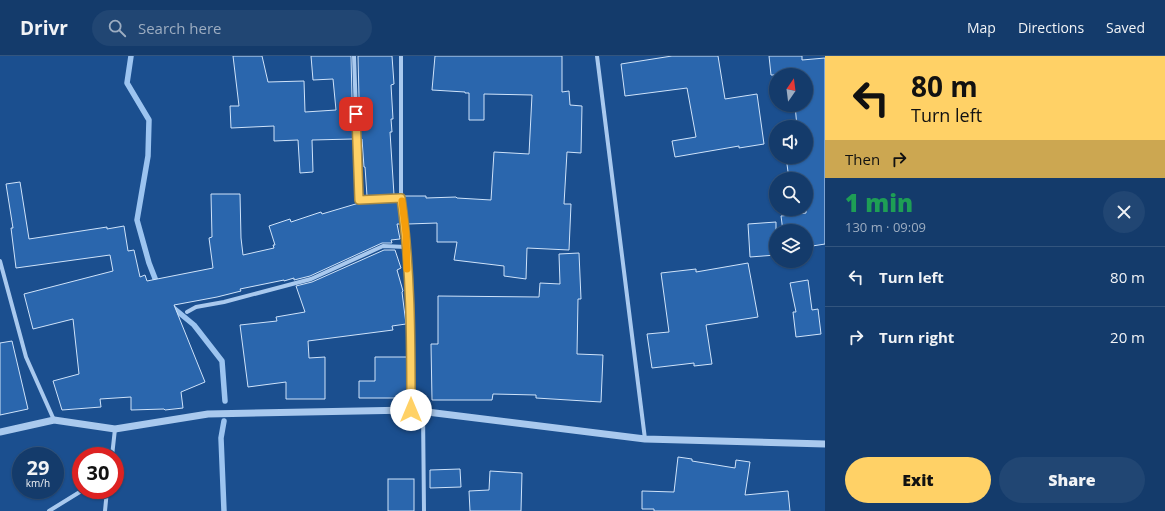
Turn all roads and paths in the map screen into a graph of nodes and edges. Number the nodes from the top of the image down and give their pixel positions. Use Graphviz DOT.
graph roads {
  1 [pos="354,56"];
  2 [pos="401,56"];
  3 [pos="597,56"];
  4 [pos="401,198"];
  5 [pos="406,247"];
  6 [pos="0,261"];
  7 [pos="187,312"];
  8 [pos="411,410"];
  9 [pos="423,411"];
  10 [pos="54,420"];
  11 [pos="115,429"];
  12 [pos="0,432"];
  13 [pos="645,439"];
  14 [pos="825,444"];
  15 [pos="113,447"];
  16 [pos="72,497"];
  17 [pos="106,499"];
  18 [pos="49,511"];
  19 [pos="105,511"];
  20 [pos="424,511"];
  1 -- 4 [label="street"];
  2 -- 4 [label="street"];
  3 -- 13 [label="street"];
  4 -- 5 [label="street"];
  5 -- 7 [label="street"];
  5 -- 8 [label="street"];
  6 -- 10 [label="street"];
  8 -- 9 [label="street"];
  8 -- 11 [label="street"];
  9 -- 13 [label="street"];
  9 -- 20 [label="street"];
  10 -- 11 [label="street"];
  10 -- 12 [label="street"];
  11 -- 15 [label="street"];
  13 -- 14 [label="street"];
  16 -- 18 [label="street"];
  17 -- 19 [label="street"];
}
